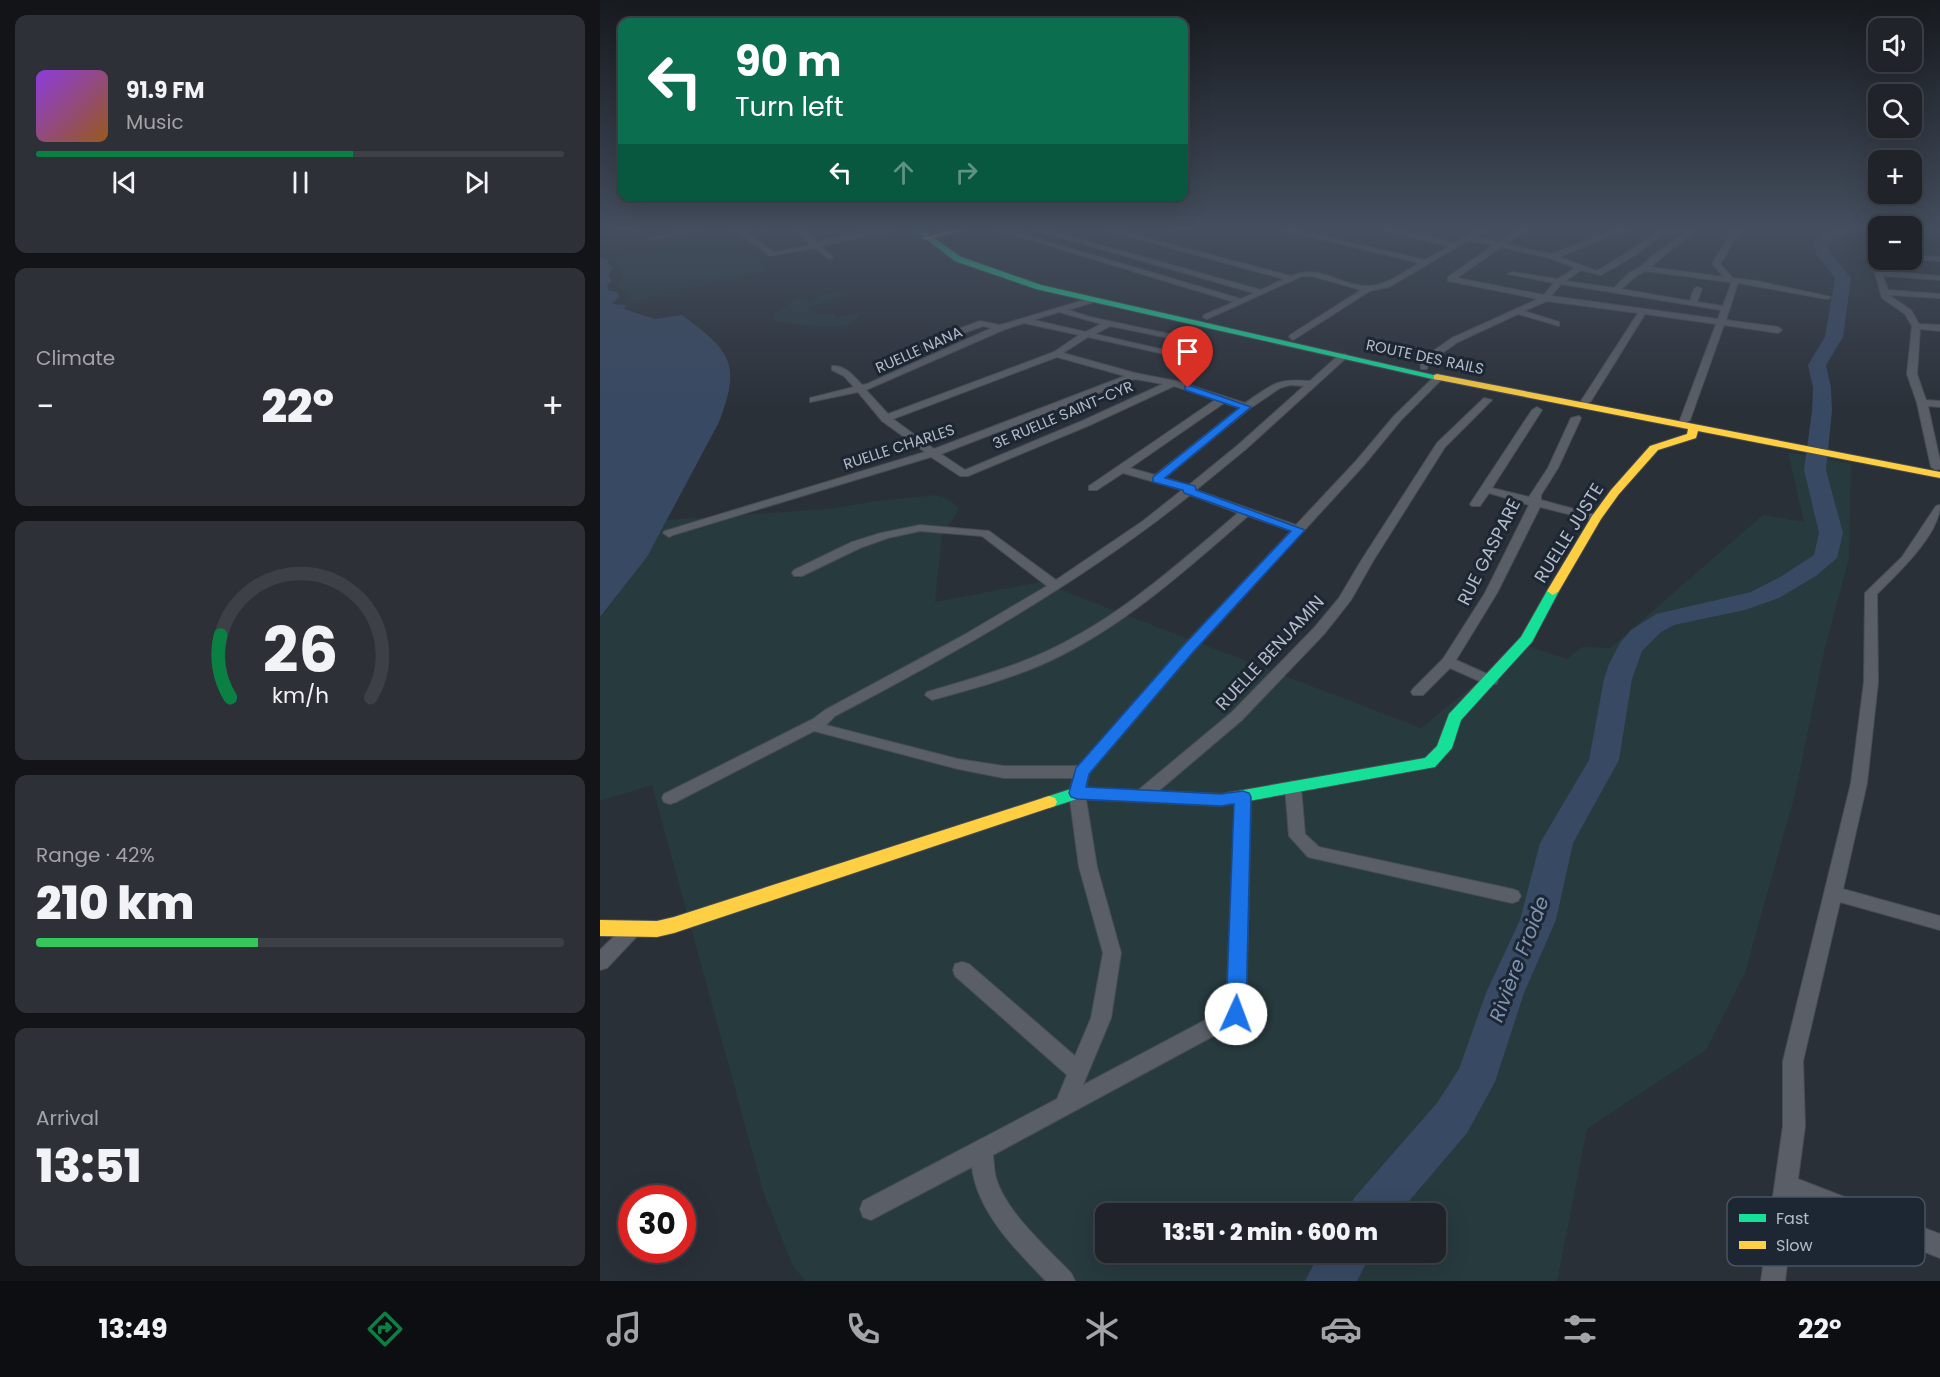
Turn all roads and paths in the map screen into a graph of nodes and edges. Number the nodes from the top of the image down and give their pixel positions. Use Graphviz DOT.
graph roads {
  1 [pos="1046,289"];
  2 [pos="1072,289"];
  3 [pos="1199,289"];
  4 [pos="1249,289"];
  5 [pos="1268,289"];
  6 [pos="1367,289"];
  7 [pos="1500,289"];
  8 [pos="1554,289"];
  9 [pos="1591,289"];
  10 [pos="1617,289"];
  11 [pos="1698,289"];
  12 [pos="1734,289"];
  13 [pos="1781,289"];
  14 [pos="1884,289"];
  15 [pos="1261,292"];
  16 [pos="1614,292"];
  17 [pos="1885,292"];
  18 [pos="1940,296"];
  19 [pos="1827,297"];
  20 [pos="1546,298"];
  21 [pos="1091,300"];
  22 [pos="1240,301"];
  23 [pos="1693,303"];
  24 [pos="1727,309"];
  25 [pos="1060,310"];
  26 [pos="1644,310"];
  27 [pos="1519,312"];
  28 [pos="1207,317"];
  29 [pos="1023,320"];
  30 [pos="1722,322"];
  31 [pos="1109,323"];
  32 [pos="1556,324"];
  33 [pos="1916,326"];
  34 [pos="1940,327"];
  35 [pos="1000,328"];
  36 [pos="1778,330"];
  37 [pos="1088,334"];
  38 [pos="1293,337"];
  39 [pos="1184,338"];
  40 [pos="907,351"];
  41 [pos="1057,354"];
  42 [pos="1178,354"];
  43 [pos="1343,356"];
  44 [pos="835,368"];
  45 [pos="1424,368"];
  46 [pos="1134,376"];
  47 [pos="1439,377"];
  48 [pos="1173,384"];
  49 [pos="1312,384"];
  50 [pos="859,389"];
  51 [pos="813,400"];
  52 [pos="1222,400"];
  53 [pos="1487,400"];
  54 [pos="1586,401"];
  55 [pos="1922,403"];
  56 [pos="1940,404"];
  57 [pos="1246,407"];
  58 [pos="1538,410"];
  59 [pos="1576,417"];
  60 [pos="885,419"];
  61 [pos="1689,423"];
  62 [pos="933,453"];
  63 [pos="1122,469"];
  64 [pos="1939,470"];
  65 [pos="1157,479"];
  66 [pos="1093,488"];
  67 [pos="1485,489"];
  68 [pos="1190,490"];
  69 [pos="1536,501"];
  70 [pos="1476,504"];
  71 [pos="1940,508"];
  72 [pos="1247,511"];
  73 [pos="1596,518"];
  74 [pos="1299,530"];
  75 [pos="669,533"];
  76 [pos="798,573"];
  77 [pos="1054,585"];
  78 [pos="1448,662"];
  79 [pos="1491,681"];
  80 [pos="1418,692"];
  81 [pos="932,695"];
  82 [pos="818,723"];
  83 [pos="1082,772"];
  84 [pos="1293,788"];
  85 [pos="1077,793"];
  86 [pos="1142,796"];
  87 [pos="1243,797"];
  88 [pos="670,798"];
  89 [pos="1833,893"];
  90 [pos="1512,896"];
  91 [pos="1940,923"];
  92 [pos="600,928"];
  93 [pos="633,929"];
  94 [pos="600,962"];
  95 [pos="962,970"];
  96 [pos="1078,1072"];
  97 [pos="1064,1106"];
  98 [pos="982,1149"];
  99 [pos="1788,1186"];
  100 [pos="1786,1197"];
  101 [pos="1816,1197"];
  102 [pos="871,1209"];
  103 [pos="1925,1240"];
  104 [pos="1940,1246"];
  105 [pos="1775,1266"];
  106 [pos="1063,1281"];
  107 [pos="1773,1281"];
  1 -- 21 [label="main road, ROUTE DES RAILS"];
  2 -- 28 [label="main road, ROUTE DES RAILS"];
  3 -- 22 [label="street"];
  4 -- 15 [label="street"];
  5 -- 15 [label="street"];
  6 -- 38 [label="street"];
  7 -- 20 [label="street"];
  8 -- 20 [label="street"];
  9 -- 16 [label="street"];
  10 -- 16 [label="street"];
  11 -- 23 [label="street"];
  12 -- 24 [label="street"];
  13 -- 19 [label="street"];
  14 -- 17 [label="street"];
  15 -- 22 [label="street"];
  16 -- 23 [label="street"];
  17 -- 18 [label="street"];
  17 -- 33 [label="street"];
  20 -- 26 [label="street"];
  20 -- 27 [label="street"];
  21 -- 25 [label="street, RUELLE NANA"];
  21 -- 43 [label="main road, ROUTE DES RAILS"];
  22 -- 28 [label="street"];
  23 -- 24 [label="street"];
  24 -- 30 [label="street"];
  25 -- 29 [label="street, RUELLE NANA"];
  25 -- 31 [label="street"];
  26 -- 30 [label="street"];
  26 -- 54 [label="street"];
  27 -- 32 [label="street"];
  27 -- 45 [label="street"];
  28 -- 38 [label="main road, ROUTE DES RAILS"];
  29 -- 35 [label="street, RUELLE NANA"];
  29 -- 37 [label="street"];
  30 -- 36 [label="street"];
  30 -- 61 [label="street"];
  31 -- 37 [label="street"];
  31 -- 39 [label="street"];
  33 -- 34 [label="street"];
  33 -- 55 [label="street"];
  35 -- 40 [label="street"];
  35 -- 50 [label="street, RUELLE NANA"];
  37 -- 41 [label="street"];
  37 -- 42 [label="street"];
  38 -- 45 [label="main road, ROUTE DES RAILS"];
  41 -- 46 [label="street"];
  41 -- 60 [label="street"];
  43 -- 47 [label="main road, ROUTE DES RAILS"];
  43 -- 49 [label="street"];
  44 -- 50 [label="street"];
  45 -- 54 [label="main road, ROUTE DES RAILS"];
  46 -- 48 [label="street"];
  46 -- 62 [label="street, RUELLE CHARLES"];
  47 -- 61 [label="main road, ROUTE DES RAILS"];
  47 -- 74 [label="street"];
  48 -- 52 [label="street"];
  48 -- 62 [label="street, 3E RUELLE SAINT-CYR"];
  49 -- 57 [label="street"];
  49 -- 68 [label="street"];
  50 -- 51 [label="street, RUELLE NANA"];
  50 -- 60 [label="street"];
  52 -- 57 [label="street"];
  52 -- 63 [label="street"];
  53 -- 86 [label="street, RUELLE BENJAMIN"];
  54 -- 61 [label="main road, ROUTE DES RAILS"];
  55 -- 56 [label="street"];
  55 -- 64 [label="street"];
  57 -- 65 [label="street"];
  58 -- 67 [label="street"];
  59 -- 69 [label="street, RUE GASPARE"];
  60 -- 62 [label="street"];
  61 -- 64 [label="main road, ROUTE DES RAILS"];
  61 -- 73 [label="main road, RUELLE JUSTE"];
  62 -- 75 [label="street, RUELLE CHARLES"];
  63 -- 65 [label="street"];
  63 -- 66 [label="street"];
  65 -- 68 [label="street"];
  67 -- 69 [label="street"];
  67 -- 70 [label="street"];
  68 -- 72 [label="street"];
  68 -- 77 [label="street"];
  69 -- 73 [label="street"];
  69 -- 78 [label="street, RUE GASPARE"];
  71 -- 89 [label="street"];
  72 -- 74 [label="street"];
  72 -- 81 [label="street"];
  73 -- 79 [label="main road, RUELLE JUSTE"];
  74 -- 83 [label="street"];
  76 -- 77 [label="street"];
  77 -- 82 [label="street"];
  78 -- 79 [label="street"];
  78 -- 80 [label="street, RUE GASPARE"];
  79 -- 84 [label="main road, RUELLE JUSTE"];
  82 -- 83 [label="street"];
  82 -- 88 [label="street"];
  83 -- 85 [label="street"];
  84 -- 87 [label="main road, RUELLE JUSTE"];
  84 -- 90 [label="street"];
  85 -- 86 [label="main road, RUELLE JUSTE"];
  85 -- 93 [label="main road"];
  85 -- 96 [label="street"];
  86 -- 87 [label="main road, RUELLE JUSTE"];
  87 -- 97 [label="street"];
  89 -- 91 [label="street"];
  89 -- 99 [label="street"];
  92 -- 93 [label="main road"];
  93 -- 94 [label="street"];
  95 -- 96 [label="street"];
  96 -- 97 [label="street"];
  97 -- 98 [label="street"];
  98 -- 102 [label="street"];
  98 -- 106 [label="street"];
  99 -- 100 [label="street"];
  99 -- 101 [label="street"];
  103 -- 104 [label="street"];
  105 -- 107 [label="street"];
}
